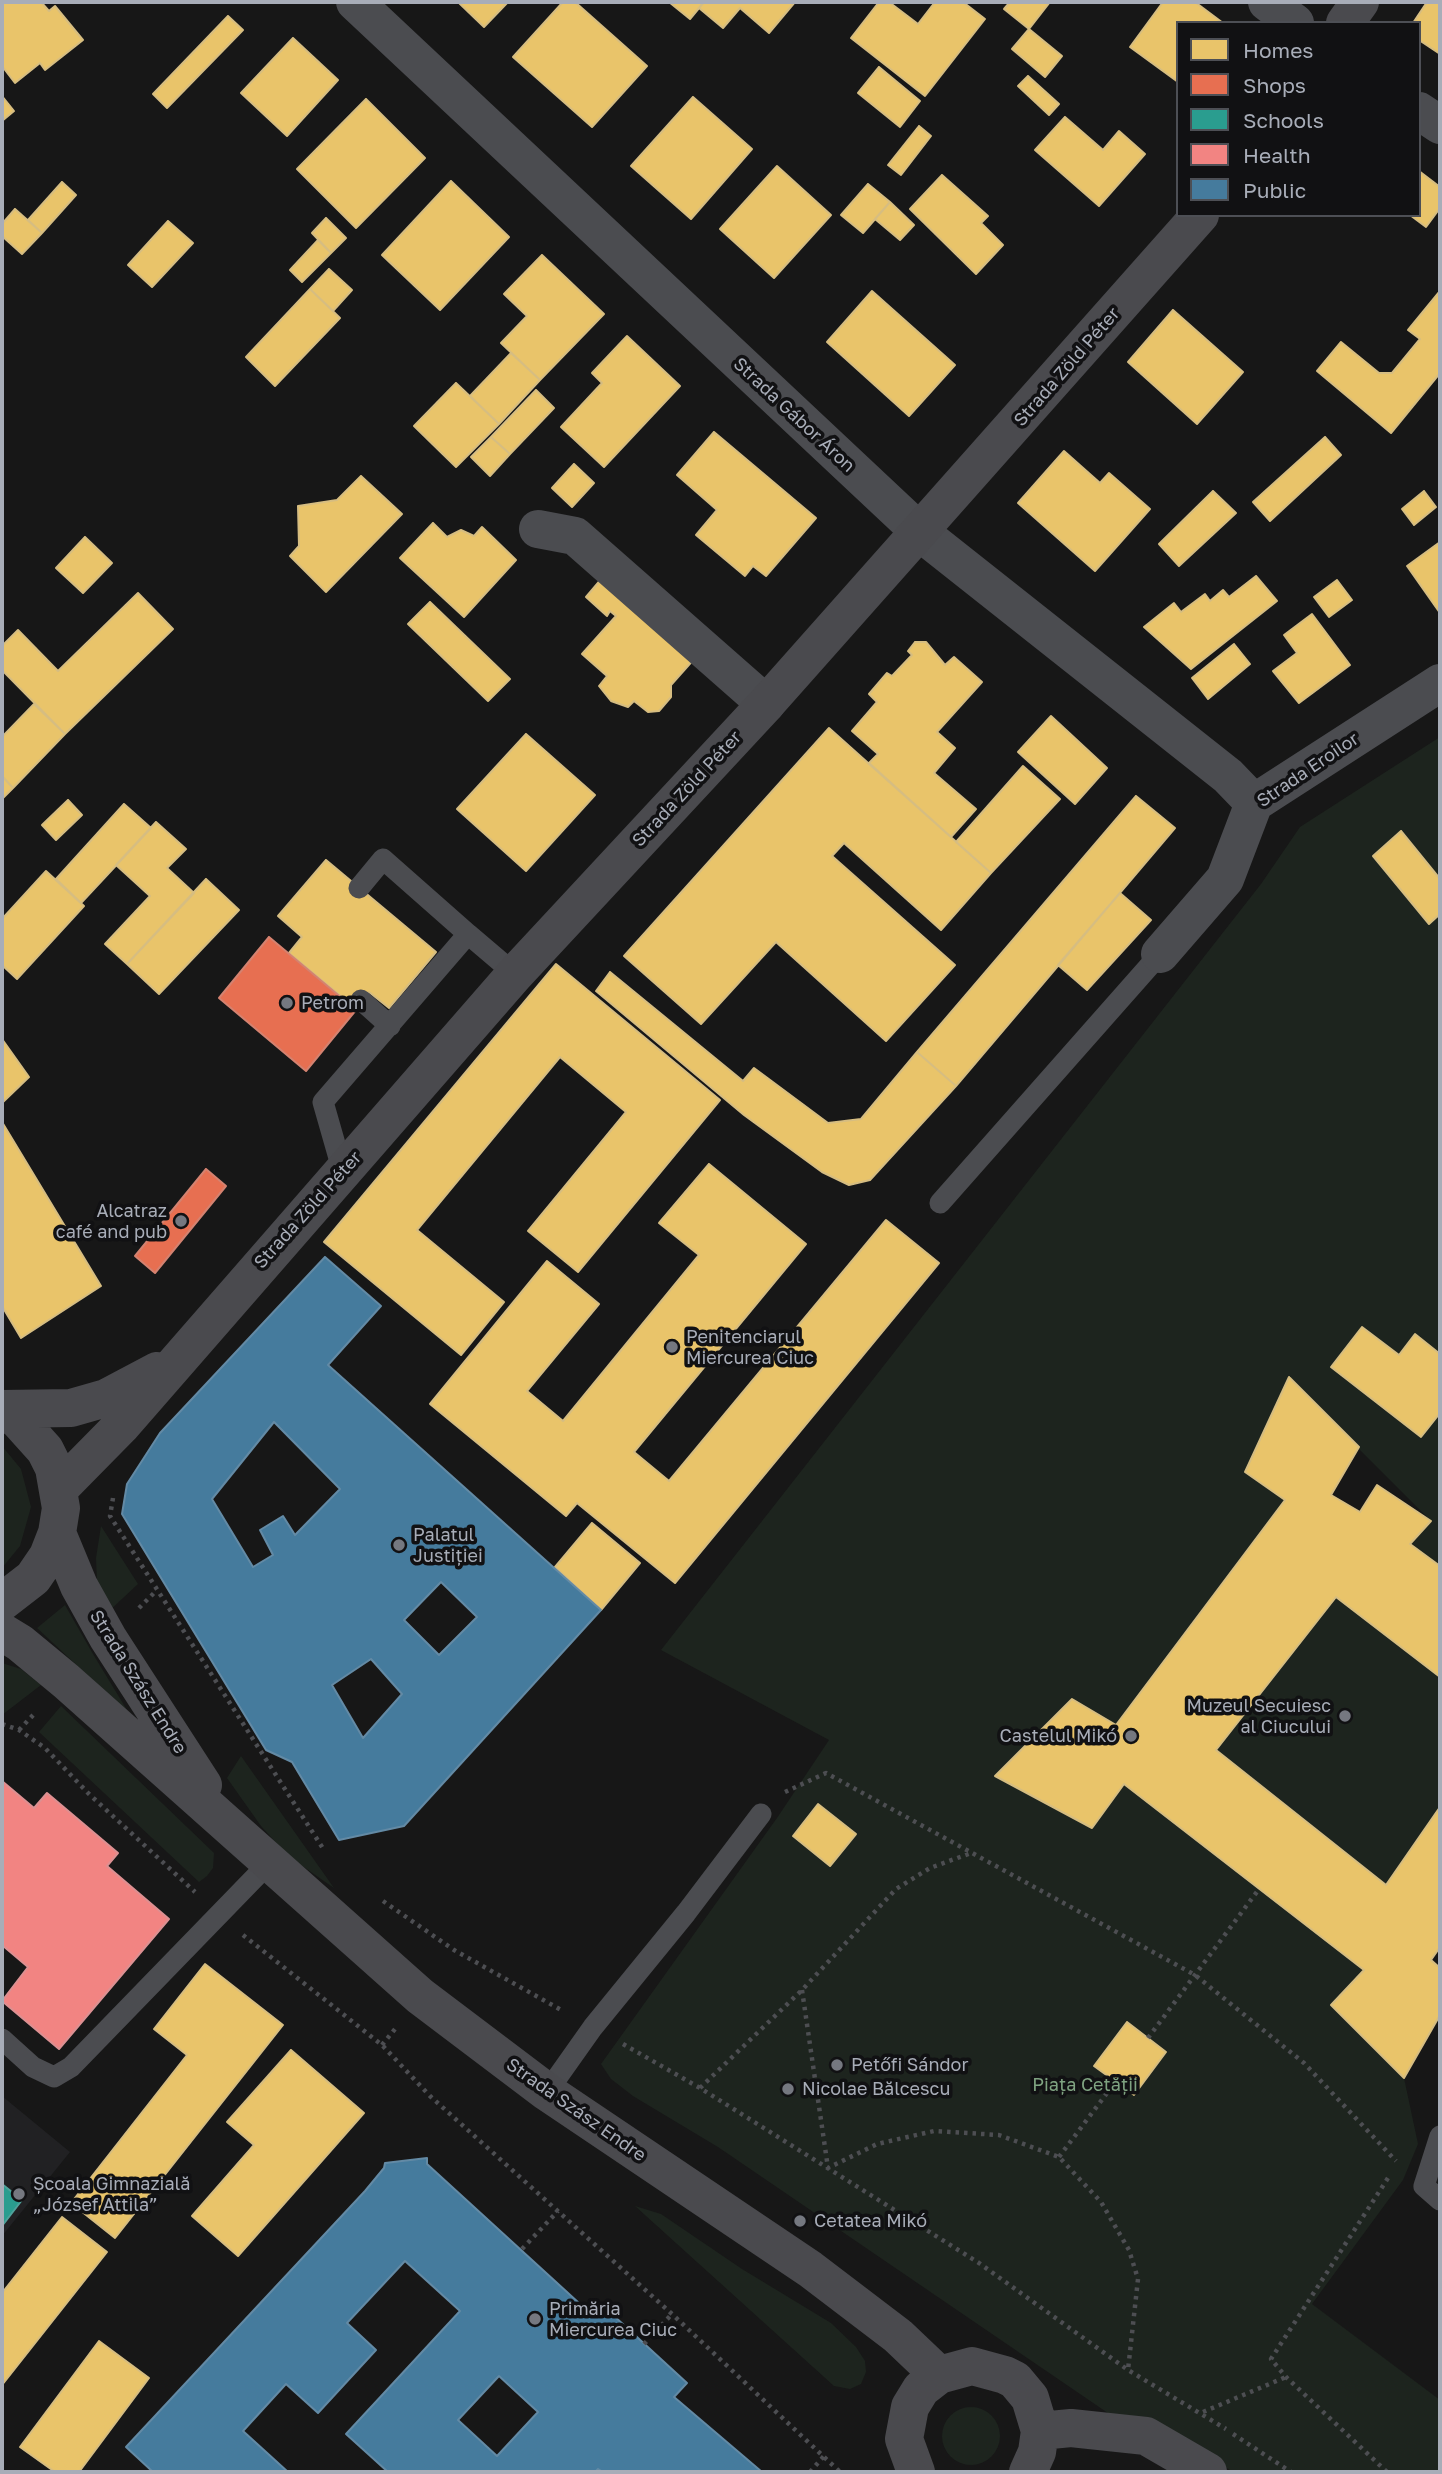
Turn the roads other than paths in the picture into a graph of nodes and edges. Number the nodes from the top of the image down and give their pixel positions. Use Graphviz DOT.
graph roads {
  1 [pos="355,2"];
  2 [pos="1267,2"];
  3 [pos="1360,2"];
  4 [pos="1291,21"];
  5 [pos="1346,21"];
  6 [pos="1421,112"];
  7 [pos="1440,125"];
  8 [pos="1198,217"];
  9 [pos="538,529"];
  10 [pos="921,533"];
  11 [pos="1440,682"];
  12 [pos="766,704"];
  13 [pos="1254,803"];
  14 [pos="359,888"];
  15 [pos="468,934"];
  16 [pos="1160,954"];
  17 [pos="515,974"];
  18 [pos="361,1000"];
  19 [pos="390,1027"];
  20 [pos="343,1172"];
  21 [pos="940,1203"];
  22 [pos="174,1362"];
  23 [pos="2,1409"];
  24 [pos="60,1488"];
  25 [pos="57,1533"];
  26 [pos="2,1602"];
  27 [pos="2,1632"];
  28 [pos="761,1814"];
  29 [pos="229,1826"];
  30 [pos="268,1864"];
  31 [pos="2,2039"];
  32 [pos="547,2092"];
  33 [pos="1440,2136"];
  34 [pos="1440,2200"];
  35 [pos="939,2375"];
  36 [pos="1040,2431"];
  37 [pos="916,2472"];
  38 [pos="1028,2472"];
  39 [pos="1208,2472"];
  1 -- 10 [label="street, Strada Gábor Áron"];
  2 -- 4 [label="street"];
  3 -- 5 [label="street"];
  6 -- 7 [label="street"];
  8 -- 10 [label="street, Strada Zöld Péter"];
  9 -- 12 [label="street"];
  10 -- 12 [label="street, Strada Zöld Péter"];
  10 -- 13 [label="street, Strada Gábor Áron"];
  11 -- 13 [label="street, Strada Eroilor"];
  12 -- 17 [label="street, Strada Zöld Péter"];
  13 -- 16 [label="street, Strada Eroilor"];
  14 -- 15 [label="lane"];
  15 -- 17 [label="lane"];
  15 -- 19 [label="lane"];
  16 -- 21 [label="lane"];
  17 -- 20 [label="street, Strada Zöld Péter"];
  18 -- 19 [label="lane"];
  19 -- 20 [label="lane"];
  20 -- 22 [label="street, Strada Zöld Péter"];
  22 -- 23 [label="street, Strada Zöld Péter"];
  22 -- 24 [label="street, Strada Zöld Péter"];
  23 -- 24 [label="street"];
  24 -- 25 [label="street"];
  25 -- 26 [label="street"];
  25 -- 29 [label="street, Strada Szász Endre"];
  27 -- 29 [label="street, Strada Szász Endre"];
  28 -- 32 [label="lane"];
  29 -- 30 [label="street, Strada Szász Endre"];
  30 -- 31 [label="lane"];
  30 -- 32 [label="street, Strada Szász Endre"];
  32 -- 35 [label="street, Strada Szász Endre"];
  33 -- 34 [label="lane"];
  35 -- 36 [label="street"];
  35 -- 37 [label="street"];
  36 -- 38 [label="street"];
  36 -- 39 [label="street"];
}
